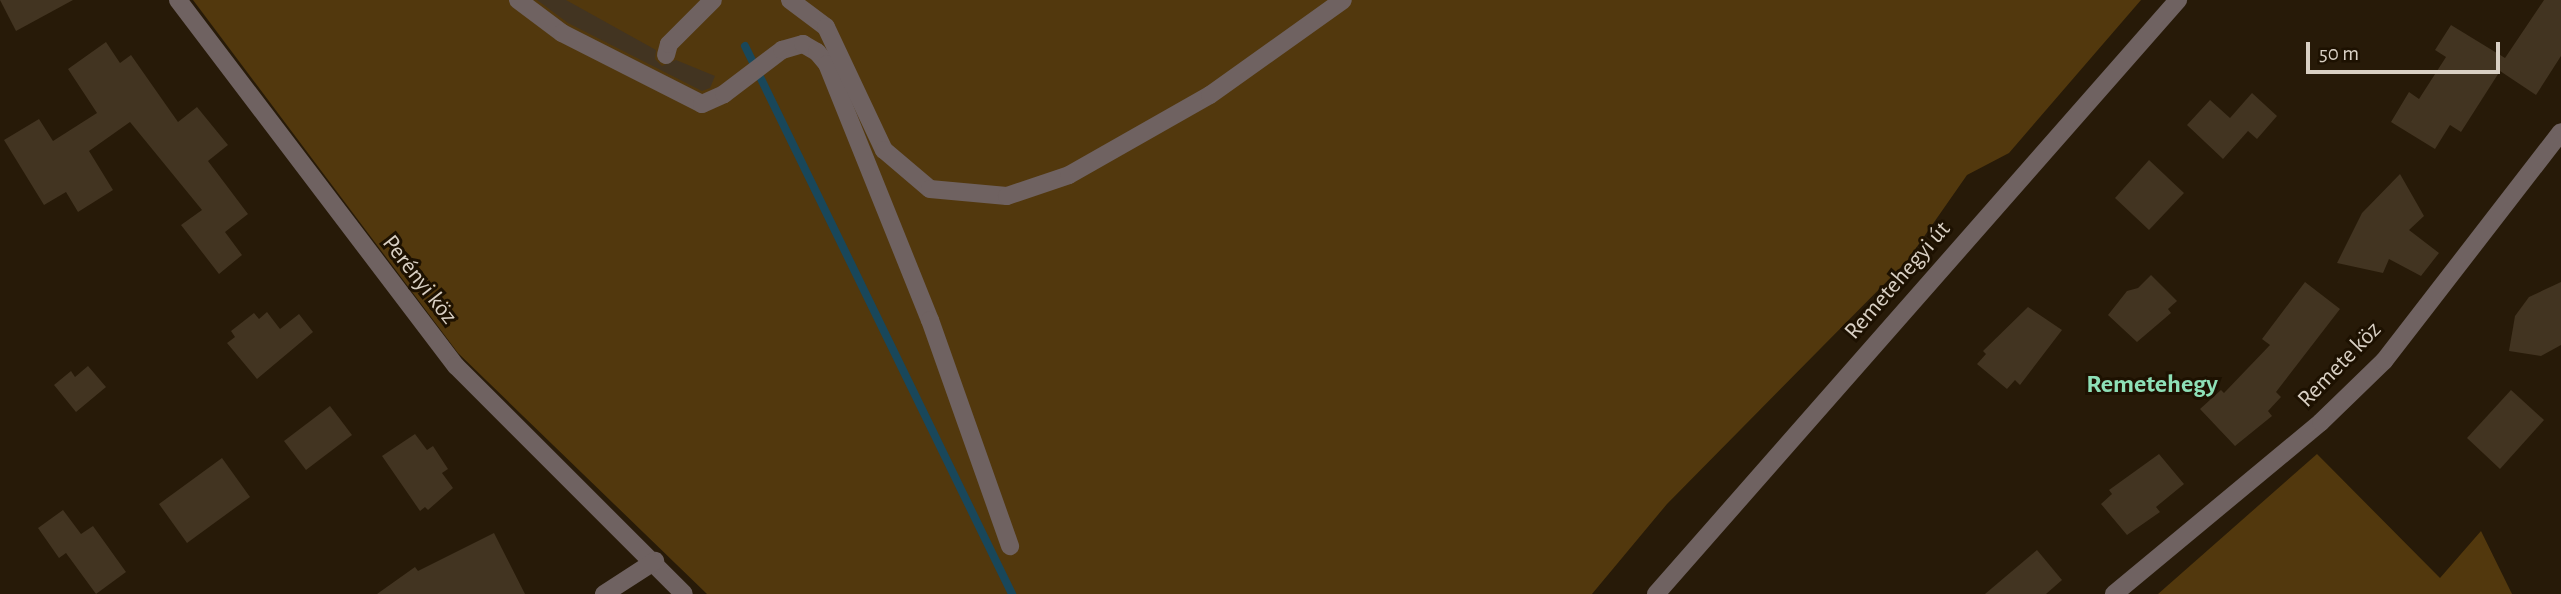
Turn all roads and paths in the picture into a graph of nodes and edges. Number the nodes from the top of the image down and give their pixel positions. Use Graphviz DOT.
graph roads {
  1 [pos="178,0"];
  2 [pos="518,0"];
  3 [pos="713,0"];
  4 [pos="790,0"];
  5 [pos="1343,0"];
  6 [pos="2178,0"];
  7 [pos="834,44"];
  8 [pos="817,52"];
  9 [pos="666,55"];
  10 [pos="2561,132"];
  11 [pos="1010,546"];
  12 [pos="655,561"];
  13 [pos="604,594"];
  14 [pos="684,594"];
  15 [pos="1656,594"];
  16 [pos="2114,594"];
  1 -- 12 [label="street, Perényi köz"];
  2 -- 8 [label="street"];
  3 -- 9 [label="street"];
  4 -- 7 [label="street"];
  5 -- 7 [label="street"];
  6 -- 15 [label="street, Remetehegyi út"];
  7 -- 8 [label="street"];
  8 -- 11 [label="street"];
  10 -- 16 [label="street, Remete köz"];
  12 -- 13 [label="street"];
  12 -- 14 [label="street, Perényi köz"];
}
